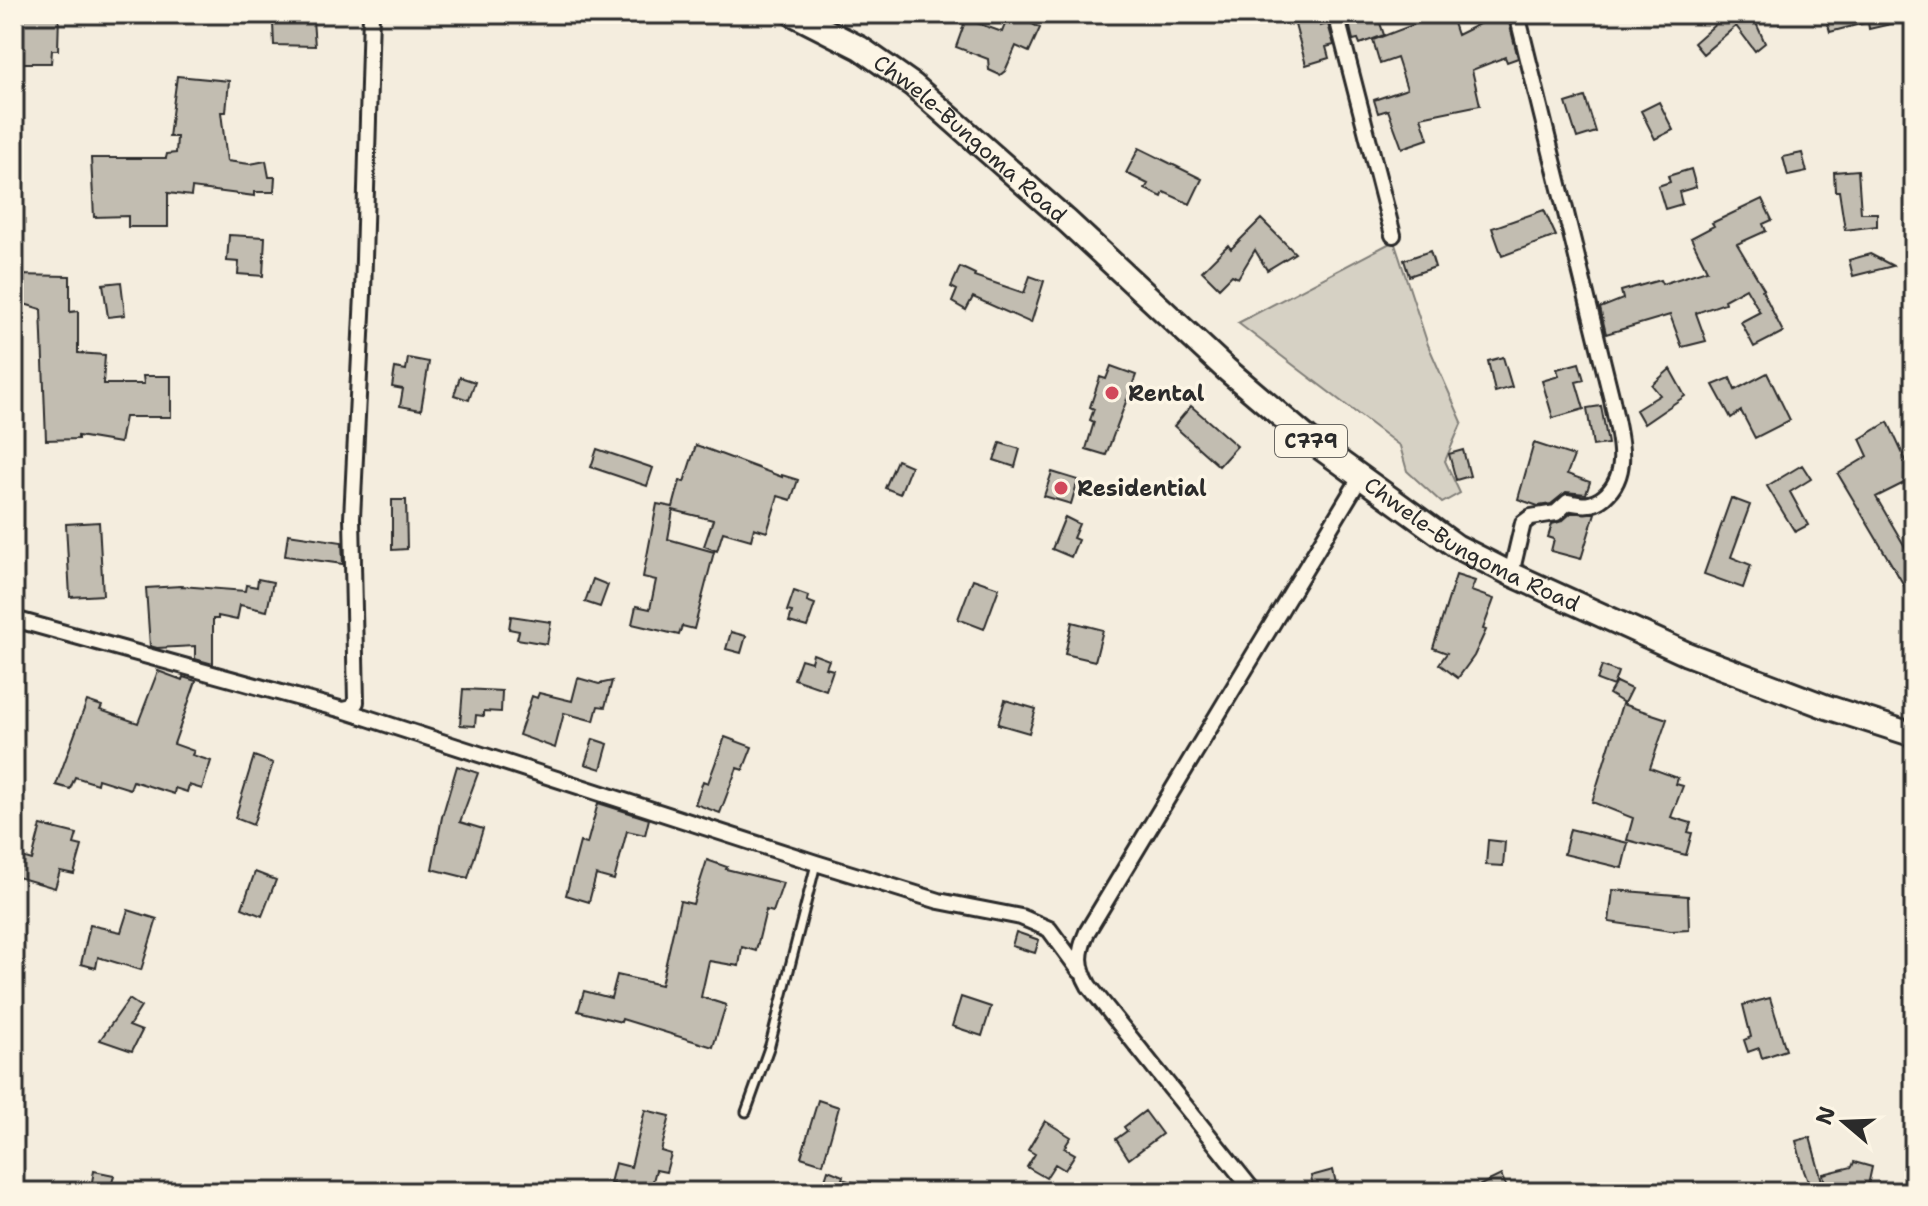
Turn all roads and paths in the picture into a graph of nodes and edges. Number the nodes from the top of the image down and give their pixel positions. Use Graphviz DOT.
graph roads {
  1 [pos="371,14"];
  2 [pos="793,14"];
  3 [pos="1336,14"];
  4 [pos="1517,14"];
  5 [pos="1393,235"];
  6 [pos="1360,478"];
  7 [pos="1511,574"];
  8 [pos="14,619"];
  9 [pos="343,710"];
  10 [pos="1914,735"];
  11 [pos="816,863"];
  12 [pos="1080,971"];
  13 [pos="746,1112"];
  14 [pos="1254,1192"];
  1 -- 9 [label="street"];
  2 -- 6 [label="main road, Chwele-Bungoma Road / C779"];
  3 -- 5 [label="street"];
  4 -- 7 [label="street"];
  6 -- 7 [label="main road, Chwele-Bungoma Road / C779"];
  6 -- 12 [label="street"];
  7 -- 10 [label="main road, Chwele-Bungoma Road / C779"];
  8 -- 9 [label="street"];
  9 -- 11 [label="street"];
  11 -- 12 [label="street"];
  11 -- 13 [label="lane"];
  12 -- 14 [label="street"];
}
